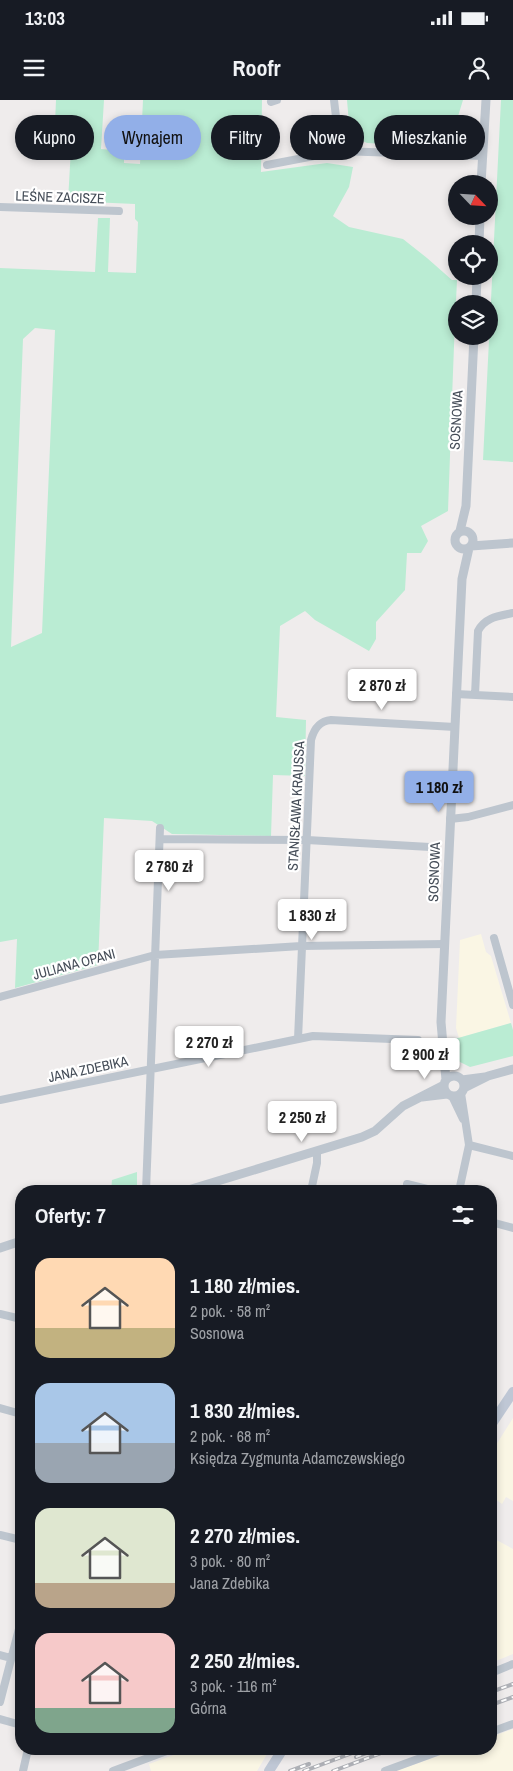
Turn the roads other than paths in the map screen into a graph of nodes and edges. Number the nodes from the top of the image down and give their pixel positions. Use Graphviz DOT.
graph roads {
  1 [pos="334,100"];
  2 [pos="486,100"];
  3 [pos="336,115"];
  4 [pos="485,119"];
  5 [pos="293,160"];
  6 [pos="483,160"];
  7 [pos="267,165"];
  8 [pos="482,175"];
  9 [pos="0,207"];
  10 [pos="119,212"];
  11 [pos="474,345"];
  12 [pos="467,533"];
  13 [pos="503,542"];
  14 [pos="513,543"];
  15 [pos="470,547"];
  16 [pos="458,548"];
  17 [pos="462,579"];
  18 [pos="513,612"];
  19 [pos="456,694"];
  20 [pos="475,694"];
  21 [pos="513,697"];
  22 [pos="455,727"];
  23 [pos="513,805"];
  24 [pos="450,819"];
  25 [pos="160,828"];
  26 [pos="160,839"];
  27 [pos="307,840"];
  28 [pos="430,847"];
  29 [pos="494,938"];
  30 [pos="445,944"];
  31 [pos="301,946"];
  32 [pos="155,955"];
  33 [pos="0,997"];
  34 [pos="513,1005"];
  35 [pos="298,1039"];
  36 [pos="418,1040"];
  37 [pos="151,1068"];
  38 [pos="513,1069"];
  39 [pos="454,1086"];
  40 [pos="0,1100"];
  41 [pos="469,1145"];
  42 [pos="317,1151"];
  43 [pos="513,1156"];
  44 [pos="407,1184"];
  45 [pos="146,1185"];
  46 [pos="205,1185"];
  47 [pos="312,1185"];
  48 [pos="411,1185"];
  49 [pos="460,1185"];
  50 [pos="497,1224"];
  51 [pos="513,1228"];
  52 [pos="15,1244"];
  53 [pos="0,1248"];
  54 [pos="0,1314"];
  55 [pos="15,1318"];
  56 [pos="513,1392"];
  57 [pos="0,1408"];
  58 [pos="15,1412"];
  59 [pos="497,1417"];
  60 [pos="0,1535"];
  61 [pos="15,1539"];
  62 [pos="15,1649"];
  63 [pos="0,1656"];
  64 [pos="12,1658"];
  65 [pos="513,1664"];
  66 [pos="497,1671"];
  67 [pos="0,1702"];
  68 [pos="0,1719"];
  69 [pos="15,1723"];
  70 [pos="513,1724"];
  71 [pos="497,1730"];
  72 [pos="26,1755"];
  73 [pos="156,1755"];
  74 [pos="279,1755"];
  75 [pos="429,1755"];
  76 [pos="22,1771"];
  77 [pos="113,1771"];
  78 [pos="269,1771"];
  79 [pos="385,1771"];
  1 -- 3 [label="street"];
  2 -- 4 [label="street"];
  5 -- 7 [label="street"];
  6 -- 8 [label="street"];
  9 -- 10 [label="street, LEŚNE ZACISZE"];
  11 -- 12 [label="street, SOSNOWA"];
  12 -- 13 [label="street"];
  12 -- 15 [label="street"];
  12 -- 16 [label="street"];
  13 -- 14 [label="street"];
  13 -- 15 [label="street"];
  15 -- 16 [label="street"];
  15 -- 17 [label="street, SOSNOWA"];
  16 -- 17 [label="street, SOSNOWA"];
  17 -- 19 [label="street, SOSNOWA"];
  18 -- 20 [label="street"];
  19 -- 20 [label="street"];
  19 -- 22 [label="street, SOSNOWA"];
  20 -- 21 [label="street"];
  22 -- 24 [label="street, SOSNOWA"];
  22 -- 27 [label="street, STANISŁAWA KRAUSSA"];
  23 -- 24 [label="street"];
  24 -- 30 [label="street, SOSNOWA"];
  25 -- 26 [label="street"];
  26 -- 27 [label="street"];
  26 -- 32 [label="street"];
  27 -- 28 [label="street"];
  27 -- 31 [label="street, STANISŁAWA KRAUSSA"];
  29 -- 34 [label="street"];
  30 -- 31 [label="street, JULIANA OPANI"];
  30 -- 39 [label="street, SOSNOWA"];
  31 -- 32 [label="street, JULIANA OPANI"];
  31 -- 35 [label="street, STANISŁAWA KRAUSSA"];
  32 -- 33 [label="street, JULIANA OPANI"];
  32 -- 37 [label="street"];
  35 -- 36 [label="street, JANA ZDEBIKA"];
  35 -- 37 [label="street, JANA ZDEBIKA"];
  37 -- 40 [label="street, JANA ZDEBIKA"];
  37 -- 45 [label="street"];
  38 -- 39 [label="street"];
  39 -- 41 [label="street"];
  39 -- 42 [label="street"];
  41 -- 43 [label="street"];
  41 -- 49 [label="street"];
  42 -- 46 [label="street"];
  42 -- 47 [label="street"];
  44 -- 48 [label="street"];
  50 -- 51 [label="street"];
  52 -- 53 [label="street"];
  54 -- 55 [label="street"];
  56 -- 59 [label="main road"];
  57 -- 58 [label="street"];
  60 -- 61 [label="street"];
  62 -- 64 [label="street"];
  63 -- 64 [label="street"];
  64 -- 67 [label="street"];
  65 -- 66 [label="street"];
  68 -- 69 [label="street"];
  70 -- 71 [label="street"];
  72 -- 76 [label="street"];
  73 -- 77 [label="street"];
  74 -- 78 [label="main road"];
  75 -- 79 [label="street"];
}
